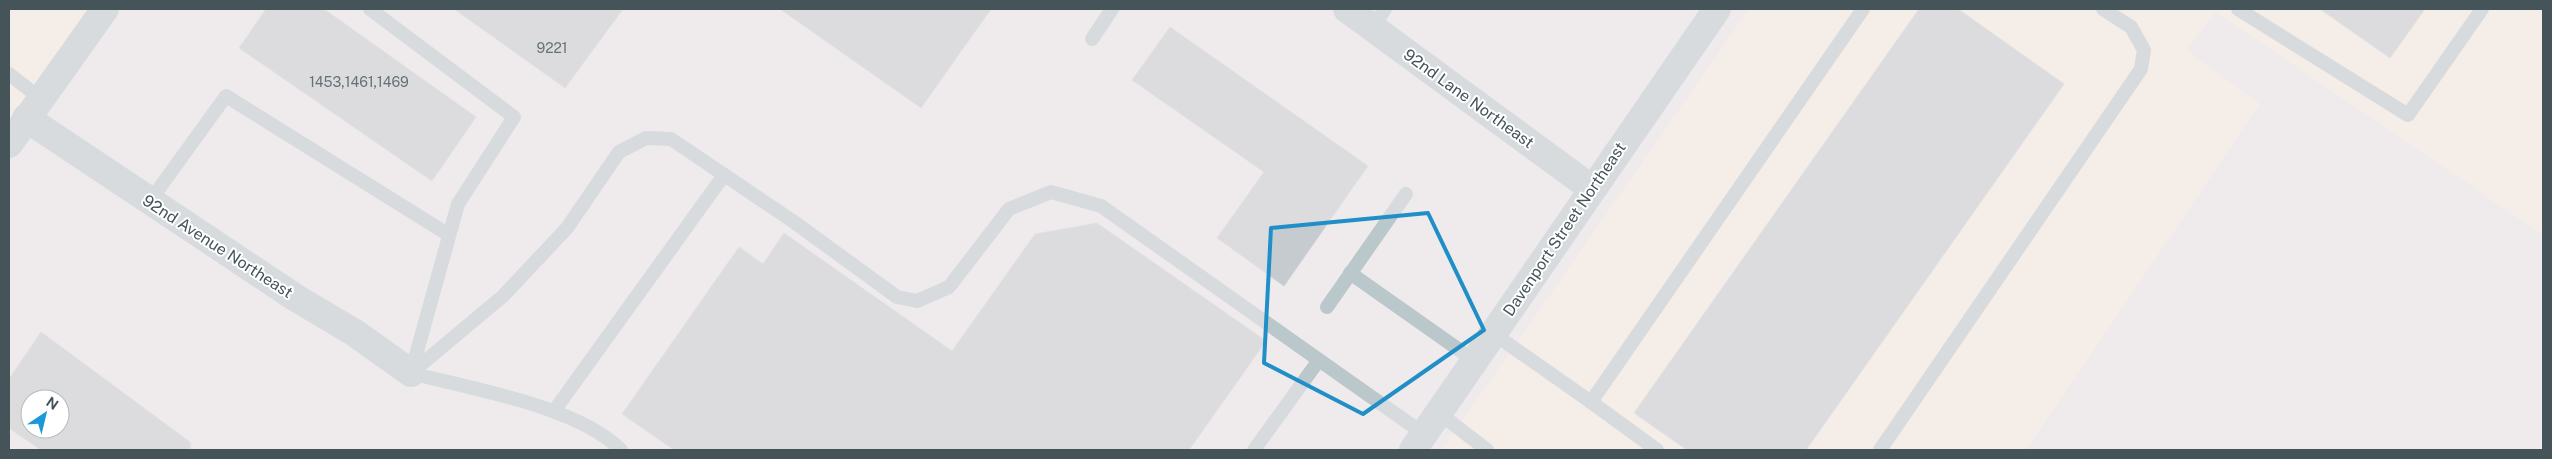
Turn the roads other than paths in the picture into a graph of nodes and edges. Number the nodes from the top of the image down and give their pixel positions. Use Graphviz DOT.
graph roads {
  1 [pos="105,9"];
  2 [pos="370,9"];
  3 [pos="1112,9"];
  4 [pos="1347,9"];
  5 [pos="1717,9"];
  6 [pos="1863,9"];
  7 [pos="2103,9"];
  8 [pos="2238,9"];
  9 [pos="2482,9"];
  10 [pos="1379,18"];
  11 [pos="1092,39"];
  12 [pos="9,74"];
  13 [pos="33,108"];
  14 [pos="9,144"];
  15 [pos="724,175"];
  16 [pos="1591,188"];
  17 [pos="1406,194"];
  18 [pos="150,201"];
  19 [pos="449,235"];
  20 [pos="1350,273"];
  21 [pos="1326,307"];
  22 [pos="1494,334"];
  23 [pos="1319,360"];
  24 [pos="1475,361"];
  25 [pos="410,373"];
  26 [pos="1591,402"];
  27 [pos="554,411"];
  28 [pos="1425,432"];
  29 [pos="621,450"];
  30 [pos="1254,450"];
  31 [pos="1487,450"];
  32 [pos="1657,450"];
  33 [pos="1880,450"];
  1 -- 13 [label="street"];
  2 -- 19 [label="lane"];
  3 -- 11 [label="lane"];
  4 -- 10 [label="street, 92nd Lane Northeast"];
  5 -- 16 [label="street, Davenport Street Northeast"];
  6 -- 26 [label="lane"];
  7 -- 33 [label="lane"];
  8 -- 9 [label="lane"];
  10 -- 16 [label="street, 92nd Lane Northeast"];
  12 -- 13 [label="lane"];
  13 -- 14 [label="street"];
  13 -- 18 [label="street, 92nd Avenue Northeast"];
  15 -- 23 [label="lane"];
  15 -- 25 [label="lane"];
  15 -- 27 [label="lane"];
  16 -- 22 [label="street, Davenport Street Northeast"];
  17 -- 20 [label="lane"];
  18 -- 19 [label="lane"];
  18 -- 25 [label="street, 92nd Avenue Northeast"];
  19 -- 25 [label="lane"];
  20 -- 21 [label="lane"];
  20 -- 24 [label="lane"];
  22 -- 24 [label="street, Davenport Street Northeast"];
  22 -- 26 [label="lane"];
  23 -- 28 [label="lane"];
  23 -- 30 [label="lane"];
  24 -- 28 [label="street, Davenport Street Northeast"];
  25 -- 27 [label="lane"];
  26 -- 32 [label="lane"];
  27 -- 29 [label="lane"];
  28 -- 31 [label="lane"];
}
